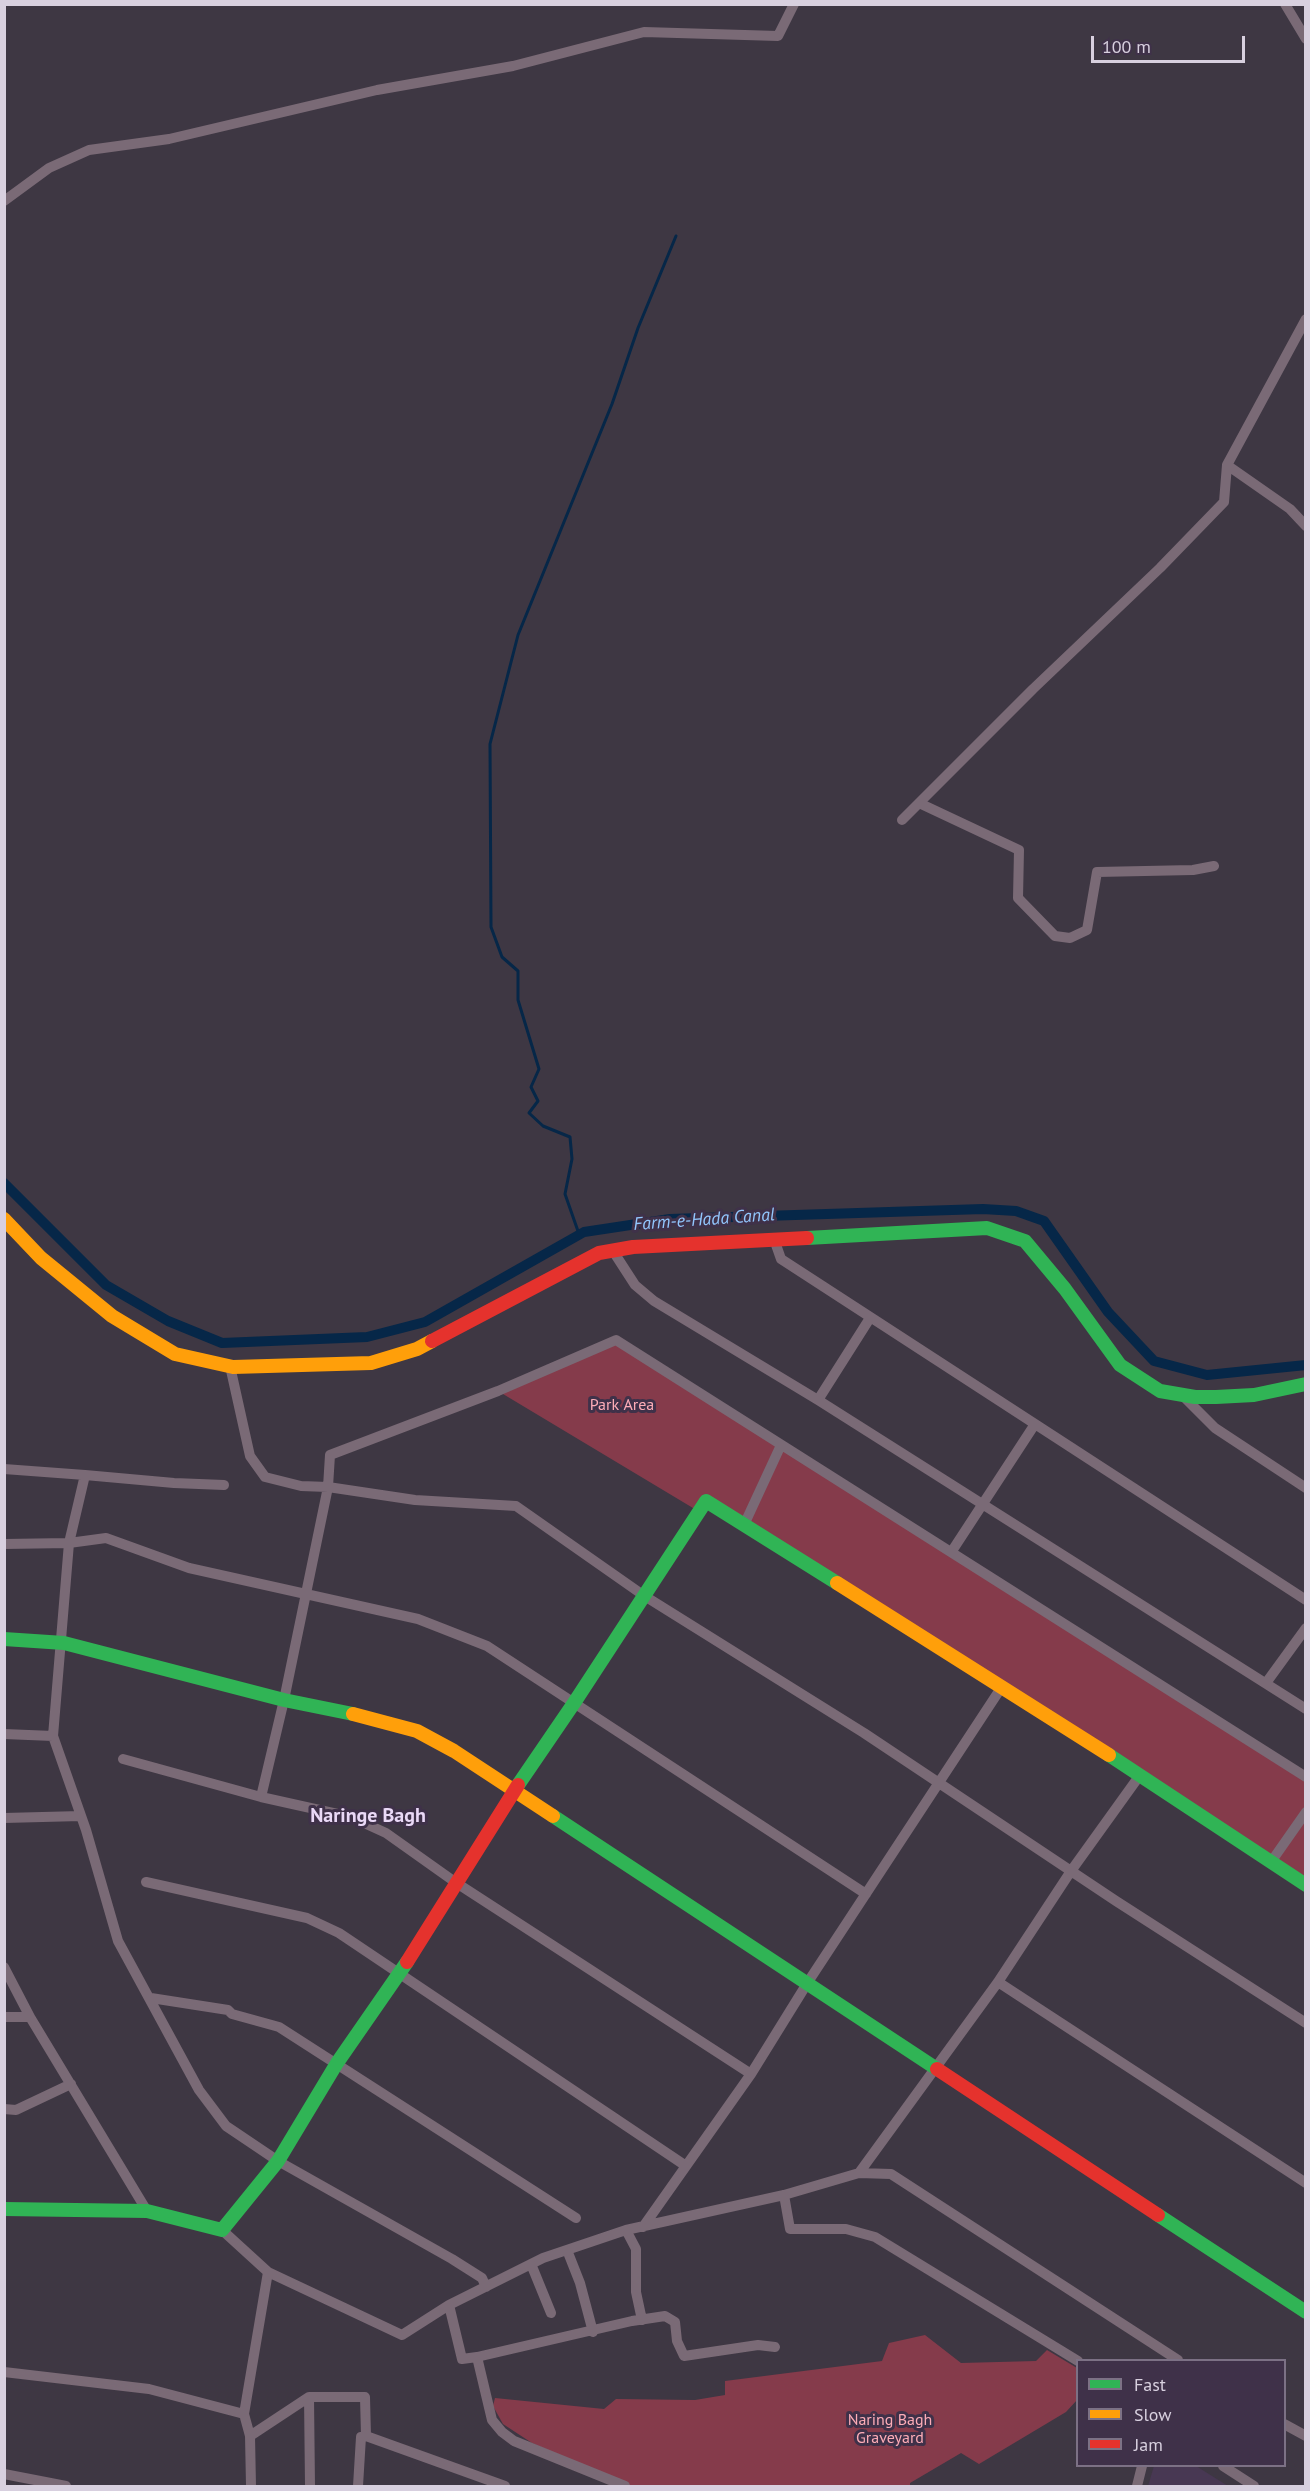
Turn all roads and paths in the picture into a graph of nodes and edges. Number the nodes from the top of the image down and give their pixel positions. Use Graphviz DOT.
graph roads {
  1 [pos="794,4"];
  2 [pos="1285,4"];
  3 [pos="1305,39"];
  4 [pos="4,201"];
  5 [pos="1305,319"];
  6 [pos="1227,465"];
  7 [pos="1305,526"];
  8 [pos="919,803"];
  9 [pos="902,819"];
  10 [pos="1214,866"];
  11 [pos="4,1219"];
  12 [pos="774,1239"];
  13 [pos="613,1251"];
  14 [pos="870,1318"];
  15 [pos="230,1366"];
  16 [pos="1305,1384"];
  17 [pos="1181,1394"];
  18 [pos="818,1400"];
  19 [pos="1035,1424"];
  20 [pos="781,1445"];
  21 [pos="4,1469"];
  22 [pos="85,1475"];
  23 [pos="224,1485"];
  24 [pos="328,1487"];
  25 [pos="1305,1488"];
  26 [pos="983,1503"];
  27 [pos="744,1525"];
  28 [pos="69,1543"];
  29 [pos="4,1544"];
  30 [pos="952,1551"];
  31 [pos="306,1593"];
  32 [pos="643,1595"];
  33 [pos="1305,1600"];
  34 [pos="1305,1628"];
  35 [pos="4,1639"];
  36 [pos="62,1643"];
  37 [pos="1266,1683"];
  38 [pos="1001,1688"];
  39 [pos="284,1700"];
  40 [pos="574,1703"];
  41 [pos="1305,1709"];
  42 [pos="4,1734"];
  43 [pos="53,1736"];
  44 [pos="123,1759"];
  45 [pos="1140,1775"];
  46 [pos="1305,1777"];
  47 [pos="939,1782"];
  48 [pos="514,1790"];
  49 [pos="261,1797"];
  50 [pos="1305,1812"];
  51 [pos="81,1816"];
  52 [pos="4,1818"];
  53 [pos="1271,1862"];
  54 [pos="1071,1871"];
  55 [pos="146,1882"];
  56 [pos="456,1882"];
  57 [pos="1305,1885"];
  58 [pos="866,1894"];
  59 [pos="4,1967"];
  60 [pos="399,1975"];
  61 [pos="808,1982"];
  62 [pos="998,1982"];
  63 [pos="151,1998"];
  64 [pos="4,2017"];
  65 [pos="30,2017"];
  66 [pos="1305,2023"];
  67 [pos="337,2063"];
  68 [pos="934,2069"];
  69 [pos="751,2074"];
  70 [pos="71,2084"];
  71 [pos="4,2109"];
  72 [pos="278,2161"];
  73 [pos="686,2166"];
  74 [pos="859,2173"];
  75 [pos="1305,2183"];
  76 [pos="784,2194"];
  77 [pos="4,2209"];
  78 [pos="147,2211"];
  79 [pos="576,2218"];
  80 [pos="643,2227"];
  81 [pos="222,2230"];
  82 [pos="626,2230"];
  83 [pos="567,2250"];
  84 [pos="531,2264"];
  85 [pos="268,2272"];
  86 [pos="486,2287"];
  87 [pos="449,2305"];
  88 [pos="1305,2312"];
  89 [pos="552,2313"];
  90 [pos="642,2320"];
  91 [pos="593,2332"];
  92 [pos="775,2347"];
  93 [pos="477,2357"];
  94 [pos="1166,2357"];
  95 [pos="1076,2360"];
  96 [pos="4,2372"];
  97 [pos="309,2397"];
  98 [pos="244,2414"];
  99 [pos="1286,2425"];
  100 [pos="250,2436"];
  101 [pos="366,2436"];
  102 [pos="1305,2436"];
  103 [pos="1142,2467"];
  104 [pos="1224,2467"];
  105 [pos="4,2474"];
  106 [pos="50,2485"];
  107 [pos="66,2487"];
  108 [pos="251,2487"];
  109 [pos="310,2487"];
  110 [pos="358,2487"];
  111 [pos="505,2487"];
  112 [pos="625,2487"];
  113 [pos="1137,2487"];
  114 [pos="1254,2487"];
  1 -- 4 [label="street"];
  2 -- 3 [label="street"];
  5 -- 6 [label="street"];
  6 -- 7 [label="street"];
  6 -- 8 [label="street"];
  8 -- 9 [label="street"];
  8 -- 10 [label="street"];
  11 -- 15 [label="street"];
  12 -- 13 [label="street"];
  12 -- 14 [label="street"];
  12 -- 17 [label="street"];
  13 -- 15 [label="street"];
  13 -- 18 [label="street"];
  14 -- 18 [label="street"];
  14 -- 19 [label="street"];
  15 -- 24 [label="street"];
  16 -- 17 [label="street"];
  17 -- 25 [label="street"];
  18 -- 26 [label="street"];
  19 -- 26 [label="street"];
  19 -- 33 [label="street"];
  20 -- 24 [label="street"];
  20 -- 27 [label="street"];
  20 -- 30 [label="street"];
  21 -- 22 [label="street"];
  22 -- 23 [label="street"];
  22 -- 28 [label="street"];
  24 -- 31 [label="street"];
  24 -- 32 [label="street"];
  26 -- 30 [label="street"];
  26 -- 37 [label="street"];
  27 -- 32 [label="street"];
  27 -- 38 [label="street"];
  28 -- 29 [label="street"];
  28 -- 31 [label="street"];
  28 -- 36 [label="street"];
  30 -- 46 [label="street"];
  31 -- 39 [label="street"];
  31 -- 40 [label="street"];
  32 -- 40 [label="street"];
  32 -- 47 [label="street"];
  34 -- 37 [label="street"];
  35 -- 36 [label="street"];
  36 -- 39 [label="street"];
  36 -- 43 [label="street"];
  37 -- 41 [label="street"];
  38 -- 45 [label="street"];
  38 -- 47 [label="street"];
  39 -- 48 [label="street"];
  39 -- 49 [label="street"];
  40 -- 48 [label="street"];
  40 -- 58 [label="street"];
  42 -- 43 [label="street"];
  43 -- 51 [label="street"];
  44 -- 49 [label="street"];
  45 -- 53 [label="street"];
  45 -- 54 [label="street"];
  47 -- 54 [label="street"];
  47 -- 58 [label="street"];
  48 -- 56 [label="street"];
  48 -- 61 [label="street"];
  49 -- 56 [label="street"];
  50 -- 53 [label="street"];
  51 -- 52 [label="street"];
  51 -- 63 [label="street"];
  53 -- 57 [label="street"];
  54 -- 62 [label="street"];
  54 -- 66 [label="street"];
  55 -- 60 [label="street"];
  56 -- 60 [label="street"];
  56 -- 69 [label="street"];
  58 -- 61 [label="street"];
  59 -- 65 [label="street"];
  60 -- 67 [label="street"];
  60 -- 73 [label="street"];
  61 -- 68 [label="street"];
  61 -- 69 [label="street"];
  62 -- 68 [label="street"];
  62 -- 75 [label="street"];
  63 -- 67 [label="street"];
  63 -- 72 [label="street"];
  64 -- 65 [label="street"];
  65 -- 70 [label="street"];
  67 -- 72 [label="street"];
  67 -- 79 [label="street"];
  68 -- 74 [label="street"];
  68 -- 88 [label="street"];
  69 -- 73 [label="street"];
  70 -- 71 [label="street"];
  70 -- 78 [label="street"];
  72 -- 81 [label="street"];
  72 -- 86 [label="street"];
  73 -- 80 [label="street"];
  74 -- 76 [label="street"];
  74 -- 94 [label="street"];
  76 -- 80 [label="street"];
  76 -- 95 [label="street"];
  77 -- 78 [label="street"];
  78 -- 81 [label="street"];
  80 -- 82 [label="street"];
  81 -- 85 [label="street"];
  82 -- 83 [label="street"];
  82 -- 90 [label="street"];
  83 -- 84 [label="street"];
  83 -- 91 [label="street"];
  84 -- 86 [label="street"];
  84 -- 89 [label="street"];
  85 -- 87 [label="street"];
  85 -- 98 [label="street"];
  86 -- 87 [label="street"];
  87 -- 93 [label="street"];
  90 -- 91 [label="street"];
  90 -- 92 [label="street"];
  91 -- 93 [label="street"];
  93 -- 112 [label="street"];
  96 -- 98 [label="street"];
  97 -- 100 [label="street"];
  97 -- 101 [label="street"];
  97 -- 109 [label="street"];
  98 -- 100 [label="street"];
  99 -- 102 [label="street"];
  100 -- 108 [label="street"];
  101 -- 110 [label="street"];
  101 -- 111 [label="street"];
  103 -- 113 [label="street"];
  104 -- 114 [label="street"];
  105 -- 106 [label="street"];
  106 -- 107 [label="street"];
}
